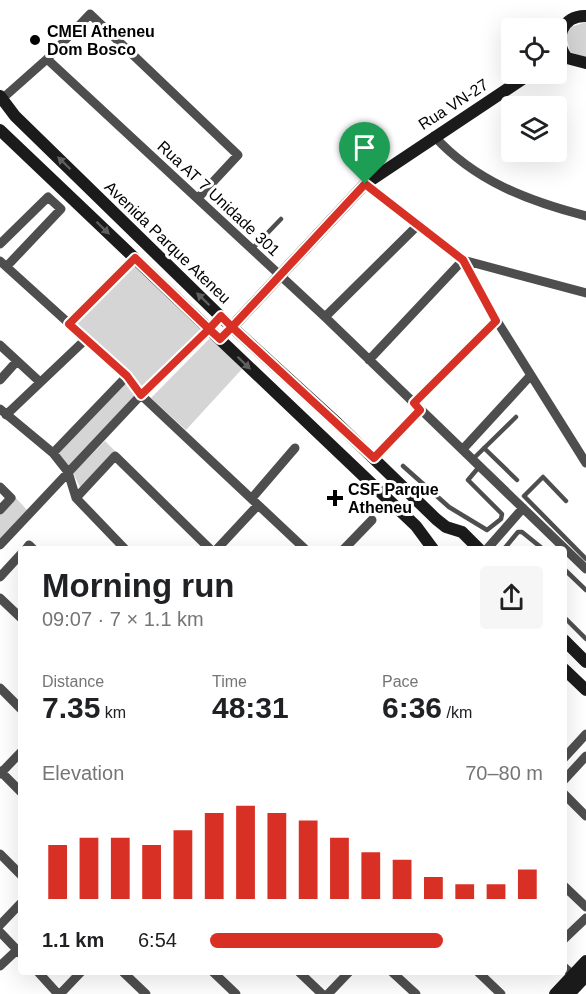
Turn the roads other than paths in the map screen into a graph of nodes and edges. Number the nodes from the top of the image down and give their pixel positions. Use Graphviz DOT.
graph roads {
  1 [pos="586,16"];
  2 [pos="567,24"];
  3 [pos="567,58"];
  4 [pos="47,59"];
  5 [pos="586,63"];
  6 [pos="515,84"];
  7 [pos="2,97"];
  8 [pos="0,130"];
  9 [pos="434,136"];
  10 [pos="365,184"];
  11 [pos="198,198"];
  12 [pos="586,216"];
  13 [pos="281,219"];
  14 [pos="417,226"];
  15 [pos="0,244"];
  16 [pos="252,249"];
  17 [pos="135,258"];
  18 [pos="463,260"];
  19 [pos="4,264"];
  20 [pos="280,275"];
  21 [pos="586,293"];
  22 [pos="221,316"];
  23 [pos="325,317"];
  24 [pos="496,321"];
  25 [pos="69,324"];
  26 [pos="232,327"];
  27 [pos="209,329"];
  28 [pos="220,339"];
  29 [pos="85,340"];
  30 [pos="0,345"];
  31 [pos="369,360"];
  32 [pos="17,361"];
  33 [pos="531,375"];
  34 [pos="127,376"];
  35 [pos="0,380"];
  36 [pos="40,382"];
  37 [pos="141,395"];
  38 [pos="417,407"];
  39 [pos="3,412"];
  40 [pos="516,417"];
  41 [pos="295,448"];
  42 [pos="463,448"];
  43 [pos="484,448"];
  44 [pos="53,453"];
  45 [pos="374,458"];
  46 [pos="472,460"];
  47 [pos="586,463"];
  48 [pos="403,466"];
  49 [pos="479,467"];
  50 [pos="68,472"];
  51 [pos="517,480"];
  52 [pos="0,487"];
  53 [pos="76,498"];
  54 [pos="255,501"];
  55 [pos="566,501"];
  56 [pos="522,502"];
  57 [pos="0,510"];
  58 [pos="372,520"];
  59 [pos="454,528"];
  60 [pos="0,545"];
  61 [pos="122,546"];
  62 [pos="207,546"];
  63 [pos="219,546"];
  64 [pos="302,546"];
  65 [pos="347,546"];
  66 [pos="432,546"];
  67 [pos="435,546"];
  68 [pos="475,546"];
  69 [pos="489,546"];
  70 [pos="506,546"];
  71 [pos="539,546"];
  72 [pos="564,546"];
  73 [pos="567,549"];
  74 [pos="18,557"];
  75 [pos="586,558"];
  76 [pos="586,569"];
  77 [pos="567,572"];
  78 [pos="0,576"];
  79 [pos="586,590"];
  80 [pos="0,598"];
  81 [pos="18,615"];
  82 [pos="567,621"];
  83 [pos="586,639"];
  84 [pos="567,643"];
  85 [pos="575,651"];
  86 [pos="586,662"];
  87 [pos="567,672"];
  88 [pos="0,688"];
  89 [pos="586,690"];
  90 [pos="18,706"];
  91 [pos="586,734"];
  92 [pos="18,755"];
  93 [pos="567,755"];
  94 [pos="586,756"];
  95 [pos="0,772"];
  96 [pos="567,777"];
  97 [pos="18,789"];
  98 [pos="567,797"];
  99 [pos="586,816"];
  100 [pos="0,854"];
  101 [pos="18,871"];
  102 [pos="567,889"];
  103 [pos="18,906"];
  104 [pos="586,907"];
  105 [pos="586,918"];
  106 [pos="0,925"];
  107 [pos="0,932"];
  108 [pos="567,936"];
  109 [pos="18,951"];
  110 [pos="18,953"];
  111 [pos="586,961"];
  112 [pos="0,966"];
  113 [pos="568,971"];
  114 [pos="41,975"];
  115 [pos="78,975"];
  116 [pos="126,975"];
  117 [pos="216,975"];
  118 [pos="302,975"];
  119 [pos="347,975"];
  120 [pos="395,975"];
  121 [pos="481,975"];
  122 [pos="566,975"];
  123 [pos="586,976"];
  124 [pos="59,994"];
  125 [pos="146,994"];
  126 [pos="236,994"];
  127 [pos="322,994"];
  128 [pos="328,994"];
  129 [pos="416,994"];
  130 [pos="501,994"];
  131 [pos="555,994"];
  132 [pos="569,994"];
  1 -- 2 [label="street"];
  3 -- 5 [label="street"];
  4 -- 7 [label="street"];
  4 -- 11 [label="street, Rua AT 7 Unidade 301"];
  4 -- 11 [label="street"];
  6 -- 9 [label="street, Rua VN-27"];
  22 -- 7 [label="street, Avenida Parque Ateneu, one-way"];
  8 -- 17 [label="street, Avenida Parque Ateneu, one-way"];
  9 -- 10 [label="street, Rua VN-27"];
  9 -- 12 [label="street"];
  10 -- 14 [label="street"];
  10 -- 20 [label="street, Rua VN-27"];
  11 -- 16 [label="street, Rua AT 7 Unidade 301"];
  13 -- 16 [label="lane"];
  14 -- 18 [label="street"];
  14 -- 23 [label="street"];
  15 -- 19 [label="street"];
  16 -- 20 [label="street, Rua AT 7 Unidade 301"];
  17 -- 25 [label="street"];
  17 -- 27 [label="street, Avenida Parque Ateneu"];
  18 -- 21 [label="street"];
  18 -- 24 [label="street"];
  18 -- 31 [label="street"];
  19 -- 25 [label="street"];
  20 -- 23 [label="street, Rua AT 7 Unidade 301"];
  20 -- 26 [label="street, Rua VN-27"];
  22 -- 26 [label="street, Avenida Parque Ateneu"];
  22 -- 27 [label="street"];
  23 -- 31 [label="street, Rua AT 7 Unidade 301"];
  24 -- 33 [label="street"];
  24 -- 38 [label="street"];
  25 -- 29 [label="street"];
  26 -- 28 [label="street"];
  26 -- 45 [label="street, Avenida Parque Ateneu"];
  27 -- 28 [label="street, Avenida Parque Ateneu"];
  27 -- 37 [label="street"];
  28 -- 66 [label="street, Avenida Parque Ateneu, one-way"];
  29 -- 34 [label="street"];
  29 -- 36 [label="street"];
  30 -- 32 [label="street"];
  31 -- 38 [label="street, Rua AT 7 Unidade 301"];
  32 -- 35 [label="street"];
  32 -- 36 [label="street"];
  33 -- 42 [label="street"];
  33 -- 47 [label="street"];
  34 -- 37 [label="street"];
  34 -- 44 [label="street"];
  36 -- 39 [label="street"];
  37 -- 50 [label="street"];
  37 -- 54 [label="street"];
  38 -- 42 [label="street, Rua AT 7 Unidade 301"];
  38 -- 45 [label="street"];
  39 -- 44 [label="street"];
  40 -- 43 [label="lane"];
  41 -- 54 [label="street"];
  42 -- 46 [label="street, Rua AT 7 Unidade 301"];
  43 -- 46 [label="lane"];
  43 -- 51 [label="lane"];
  44 -- 50 [label="street"];
  45 -- 59 [label="street, Avenida Parque Ateneu"];
  46 -- 49 [label="street, Rua AT 7 Unidade 301"];
  48 -- 49 [label="lane"];
  49 -- 56 [label="street, Rua AT 7 Unidade 301"];
  50 -- 53 [label="street"];
  50 -- 60 [label="street"];
  52 -- 57 [label="street"];
  53 -- 61 [label="street"];
  53 -- 62 [label="street"];
  54 -- 63 [label="street"];
  54 -- 64 [label="street"];
  55 -- 56 [label="lane"];
  56 -- 69 [label="street"];
  56 -- 72 [label="street, Rua AT 7 Unidade 301"];
  56 -- 75 [label="lane"];
  58 -- 65 [label="street"];
  59 -- 67 [label="street"];
  59 -- 68 [label="street, Avenida Parque Ateneu"];
  70 -- 71 [label="lane"];
  73 -- 76 [label="street, Rua AT 7 Unidade 301"];
  74 -- 78 [label="street"];
  77 -- 79 [label="lane"];
  80 -- 81 [label="street"];
  82 -- 83 [label="lane"];
  83 -- 85 [label="lane"];
  84 -- 85 [label="street"];
  85 -- 86 [label="street"];
  87 -- 89 [label="street"];
  88 -- 90 [label="street"];
  91 -- 93 [label="street"];
  92 -- 95 [label="street"];
  94 -- 96 [label="street"];
  95 -- 97 [label="street"];
  98 -- 99 [label="street"];
  100 -- 101 [label="street"];
  102 -- 104 [label="street"];
  103 -- 106 [label="street"];
  105 -- 108 [label="street"];
  107 -- 109 [label="street"];
  110 -- 112 [label="street"];
  111 -- 113 [label="street"];
  114 -- 124 [label="street"];
  115 -- 124 [label="street"];
  116 -- 125 [label="street"];
  117 -- 126 [label="street"];
  118 -- 127 [label="street"];
  119 -- 128 [label="street"];
  120 -- 129 [label="street"];
  121 -- 130 [label="street"];
  122 -- 131 [label="street"];
  123 -- 132 [label="street"];
}
